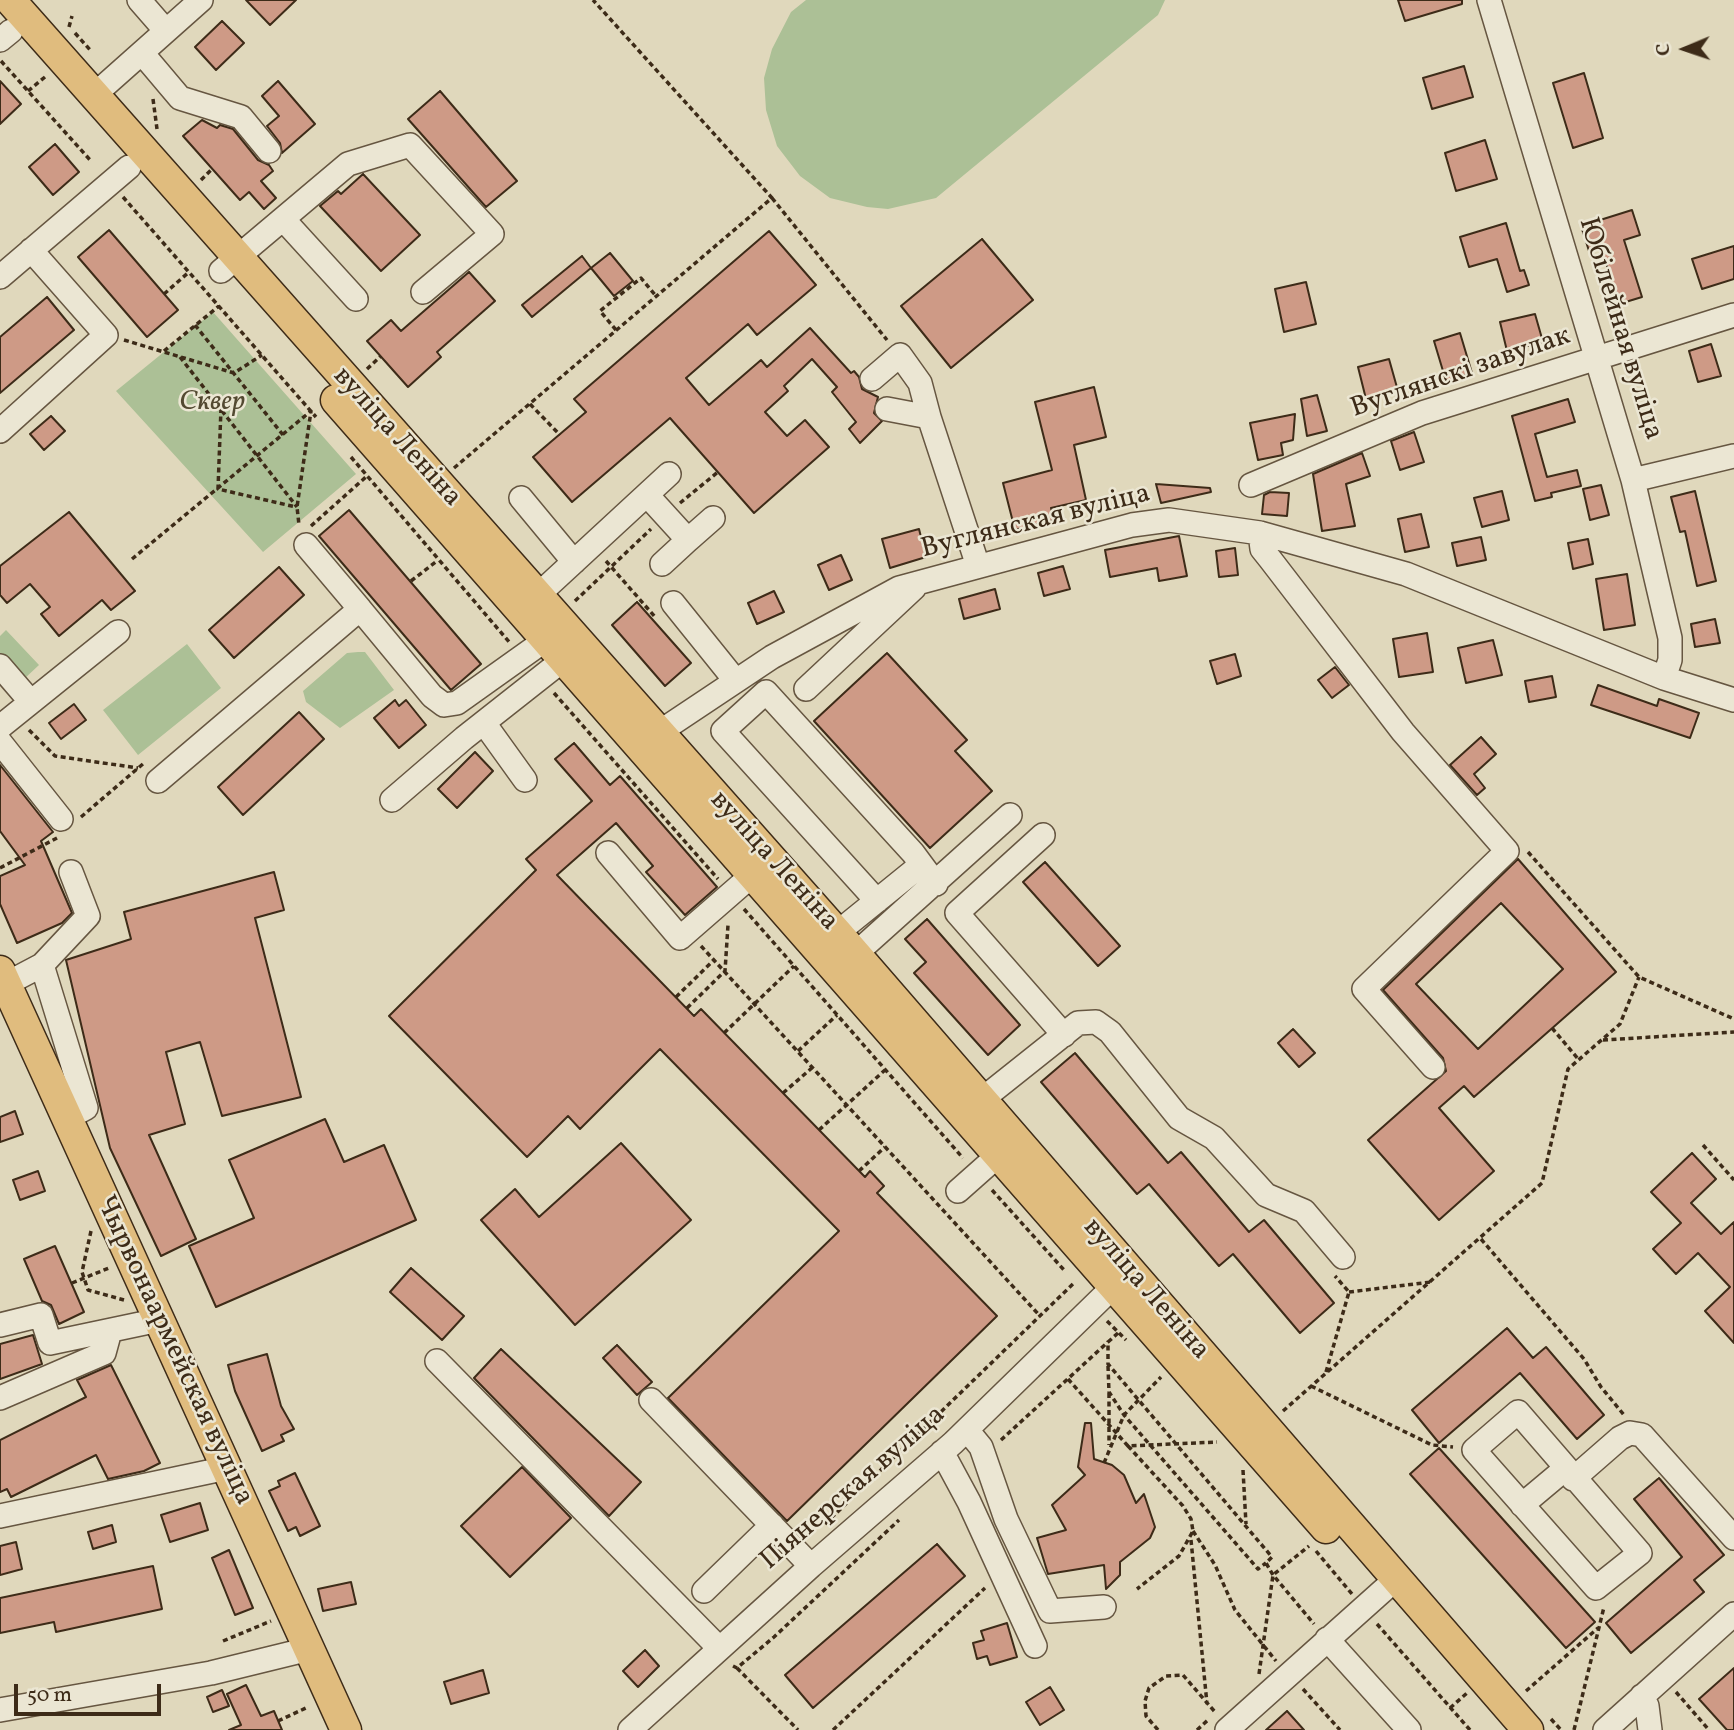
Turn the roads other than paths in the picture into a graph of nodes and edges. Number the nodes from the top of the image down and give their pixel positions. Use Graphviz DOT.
graph roads {
  1 [pos="10,0"];
  2 [pos="139,0"];
  3 [pos="201,0"];
  4 [pos="1489,0"];
  5 [pos="4,30"];
  6 [pos="166,31"];
  7 [pos="142,53"];
  8 [pos="86,103"];
  9 [pos="269,151"];
  10 [pos="130,170"];
  11 [pos="284,219"];
  12 [pos="31,250"];
  13 [pos="228,265"];
  14 [pos="0,277"];
  15 [pos="423,292"];
  16 [pos="356,299"];
  17 [pos="1734,315"];
  18 [pos="1597,359"];
  19 [pos="872,379"];
  20 [pos="887,409"];
  21 [pos="929,417"];
  22 [pos="0,431"];
  23 [pos="1734,456"];
  24 [pos="669,474"];
  25 [pos="1633,480"];
  26 [pos="1251,485"];
  27 [pos="647,495"];
  28 [pos="522,498"];
  29 [pos="713,518"];
  30 [pos="1260,533"];
  31 [pos="688,540"];
  32 [pos="306,545"];
  33 [pos="574,562"];
  34 [pos="663,564"];
  35 [pos="978,566"];
  36 [pos="920,582"];
  37 [pos="673,603"];
  38 [pos="528,604"];
  39 [pos="360,609"];
  40 [pos="118,632"];
  41 [pos="551,645"];
  42 [pos="0,666"];
  43 [pos="1664,678"];
  44 [pos="735,680"];
  45 [pos="806,689"];
  46 [pos="1734,700"];
  47 [pos="15,714"];
  48 [pos="484,723"];
  49 [pos="649,741"];
  50 [pos="0,742"];
  51 [pos="526,780"];
  52 [pos="158,781"];
  53 [pos="392,800"];
  54 [pos="1010,816"];
  55 [pos="61,820"];
  56 [pos="1043,835"];
  57 [pos="608,853"];
  58 [pos="921,864"];
  59 [pos="71,872"];
  60 [pos="750,876"];
  61 [pos="936,884"];
  62 [pos="877,901"];
  63 [pos="843,953"];
  64 [pos="42,965"];
  65 [pos="3,978"];
  66 [pos="1065,1035"];
  67 [pos="1433,1067"];
  68 [pos="972,1107"];
  69 [pos="67,1118"];
  70 [pos="997,1156"];
  71 [pos="958,1191"];
  72 [pos="1343,1257"];
  73 [pos="1111,1289"];
  74 [pos="159,1320"];
  75 [pos="0,1325"];
  76 [pos="110,1331"];
  77 [pos="437,1361"];
  78 [pos="0,1398"];
  79 [pos="651,1400"];
  80 [pos="974,1438"];
  81 [pos="942,1452"];
  82 [pos="227,1468"];
  83 [pos="1569,1474"];
  84 [pos="1522,1505"];
  85 [pos="0,1516"];
  86 [pos="772,1525"];
  87 [pos="1734,1538"];
  88 [pos="804,1559"];
  89 [pos="1389,1585"];
  90 [pos="704,1591"];
  91 [pos="1104,1607"];
  92 [pos="1734,1614"];
  93 [pos="1327,1639"];
  94 [pos="1035,1646"];
  95 [pos="309,1649"];
  96 [pos="724,1656"];
  97 [pos="1642,1696"];
  98 [pos="0,1710"];
  99 [pos="1221,1722"];
  100 [pos="636,1728"];
  101 [pos="346,1730"];
  102 [pos="1409,1730"];
  103 [pos="1503,1730"];
  104 [pos="1528,1730"];
  105 [pos="1605,1730"];
  106 [pos="1650,1730"];
  1 -- 8 [label="main road, вуліца Леніна"];
  2 -- 6 [label="street"];
  3 -- 6 [label="street"];
  4 -- 18 [label="street, Юбілейная вуліца"];
  5 -- 8 [label="main road, вуліца Леніна"];
  6 -- 7 [label="street"];
  7 -- 8 [label="street"];
  7 -- 9 [label="street"];
  8 -- 10 [label="main road, вуліца Леніна"];
  10 -- 12 [label="street"];
  10 -- 13 [label="main road, вуліца Леніна"];
  11 -- 13 [label="street"];
  11 -- 15 [label="street"];
  11 -- 16 [label="street"];
  12 -- 14 [label="street"];
  12 -- 22 [label="street"];
  13 -- 38 [label="main road, вуліца Леніна"];
  17 -- 18 [label="street, Вуглянскі завулак"];
  18 -- 25 [label="street, Юбілейная вуліца"];
  18 -- 26 [label="street, Вуглянскі завулак"];
  19 -- 21 [label="street"];
  20 -- 21 [label="street"];
  21 -- 35 [label="street"];
  23 -- 25 [label="street"];
  24 -- 27 [label="street"];
  25 -- 43 [label="street, Юбілейная вуліца"];
  27 -- 31 [label="street"];
  27 -- 33 [label="street"];
  28 -- 33 [label="street"];
  29 -- 31 [label="street"];
  30 -- 35 [label="street, Вуглянская вуліца"];
  30 -- 43 [label="street, Вуглянская вуліца"];
  30 -- 67 [label="street"];
  31 -- 34 [label="street"];
  32 -- 39 [label="street"];
  33 -- 38 [label="street"];
  35 -- 36 [label="street, Вуглянская вуліца"];
  36 -- 44 [label="street, Вуглянская вуліца"];
  36 -- 45 [label="street"];
  37 -- 44 [label="street"];
  38 -- 41 [label="main road, вуліца Леніна"];
  39 -- 41 [label="street"];
  39 -- 52 [label="street"];
  40 -- 47 [label="street"];
  41 -- 48 [label="street"];
  41 -- 49 [label="main road, вуліца Леніна"];
  42 -- 47 [label="street"];
  43 -- 46 [label="street, Вуглянская вуліца"];
  44 -- 49 [label="street, Вуглянская вуліца"];
  48 -- 51 [label="street"];
  48 -- 53 [label="street"];
  49 -- 60 [label="main road, вуліца Леніна"];
  50 -- 55 [label="street"];
  54 -- 61 [label="street"];
  56 -- 66 [label="street"];
  57 -- 60 [label="street"];
  58 -- 61 [label="street"];
  58 -- 62 [label="street"];
  58 -- 62 [label="street"];
  59 -- 64 [label="street"];
  60 -- 63 [label="main road, вуліца Леніна"];
  61 -- 63 [label="street"];
  62 -- 63 [label="street"];
  63 -- 68 [label="main road, вуліца Леніна"];
  64 -- 65 [label="street"];
  64 -- 69 [label="street"];
  65 -- 69 [label="main road, Чырвонаармейская вуліца"];
  66 -- 68 [label="street"];
  66 -- 72 [label="street"];
  68 -- 70 [label="main road, вуліца Леніна"];
  69 -- 74 [label="main road, Чырвонаармейская вуліца"];
  70 -- 71 [label="street"];
  70 -- 73 [label="main road, вуліца Леніна"];
  73 -- 80 [label="street, Піянерская вуліца"];
  73 -- 89 [label="main road, вуліца Леніна"];
  74 -- 76 [label="street"];
  74 -- 82 [label="main road, Чырвонаармейская вуліца"];
  75 -- 76 [label="street"];
  76 -- 78 [label="street"];
  77 -- 96 [label="street"];
  79 -- 86 [label="street"];
  80 -- 81 [label="street, Піянерская вуліца"];
  80 -- 91 [label="street"];
  81 -- 88 [label="street, Піянерская вуліца"];
  81 -- 94 [label="street"];
  82 -- 85 [label="street"];
  82 -- 95 [label="main road, Чырвонаармейская вуліца"];
  83 -- 84 [label="street"];
  83 -- 84 [label="street"];
  83 -- 84 [label="street"];
  83 -- 87 [label="street"];
  86 -- 88 [label="street"];
  86 -- 90 [label="street"];
  88 -- 96 [label="street, Піянерская вуліца"];
  89 -- 93 [label="street"];
  89 -- 103 [label="main road, вуліца Леніна"];
  89 -- 104 [label="main road, вуліца Леніна"];
  92 -- 97 [label="street"];
  93 -- 99 [label="street"];
  93 -- 102 [label="street"];
  95 -- 98 [label="street"];
  95 -- 101 [label="main road, Чырвонаармейская вуліца"];
  96 -- 100 [label="street, Піянерская вуліца"];
  97 -- 105 [label="street"];
  97 -- 106 [label="street"];
}
